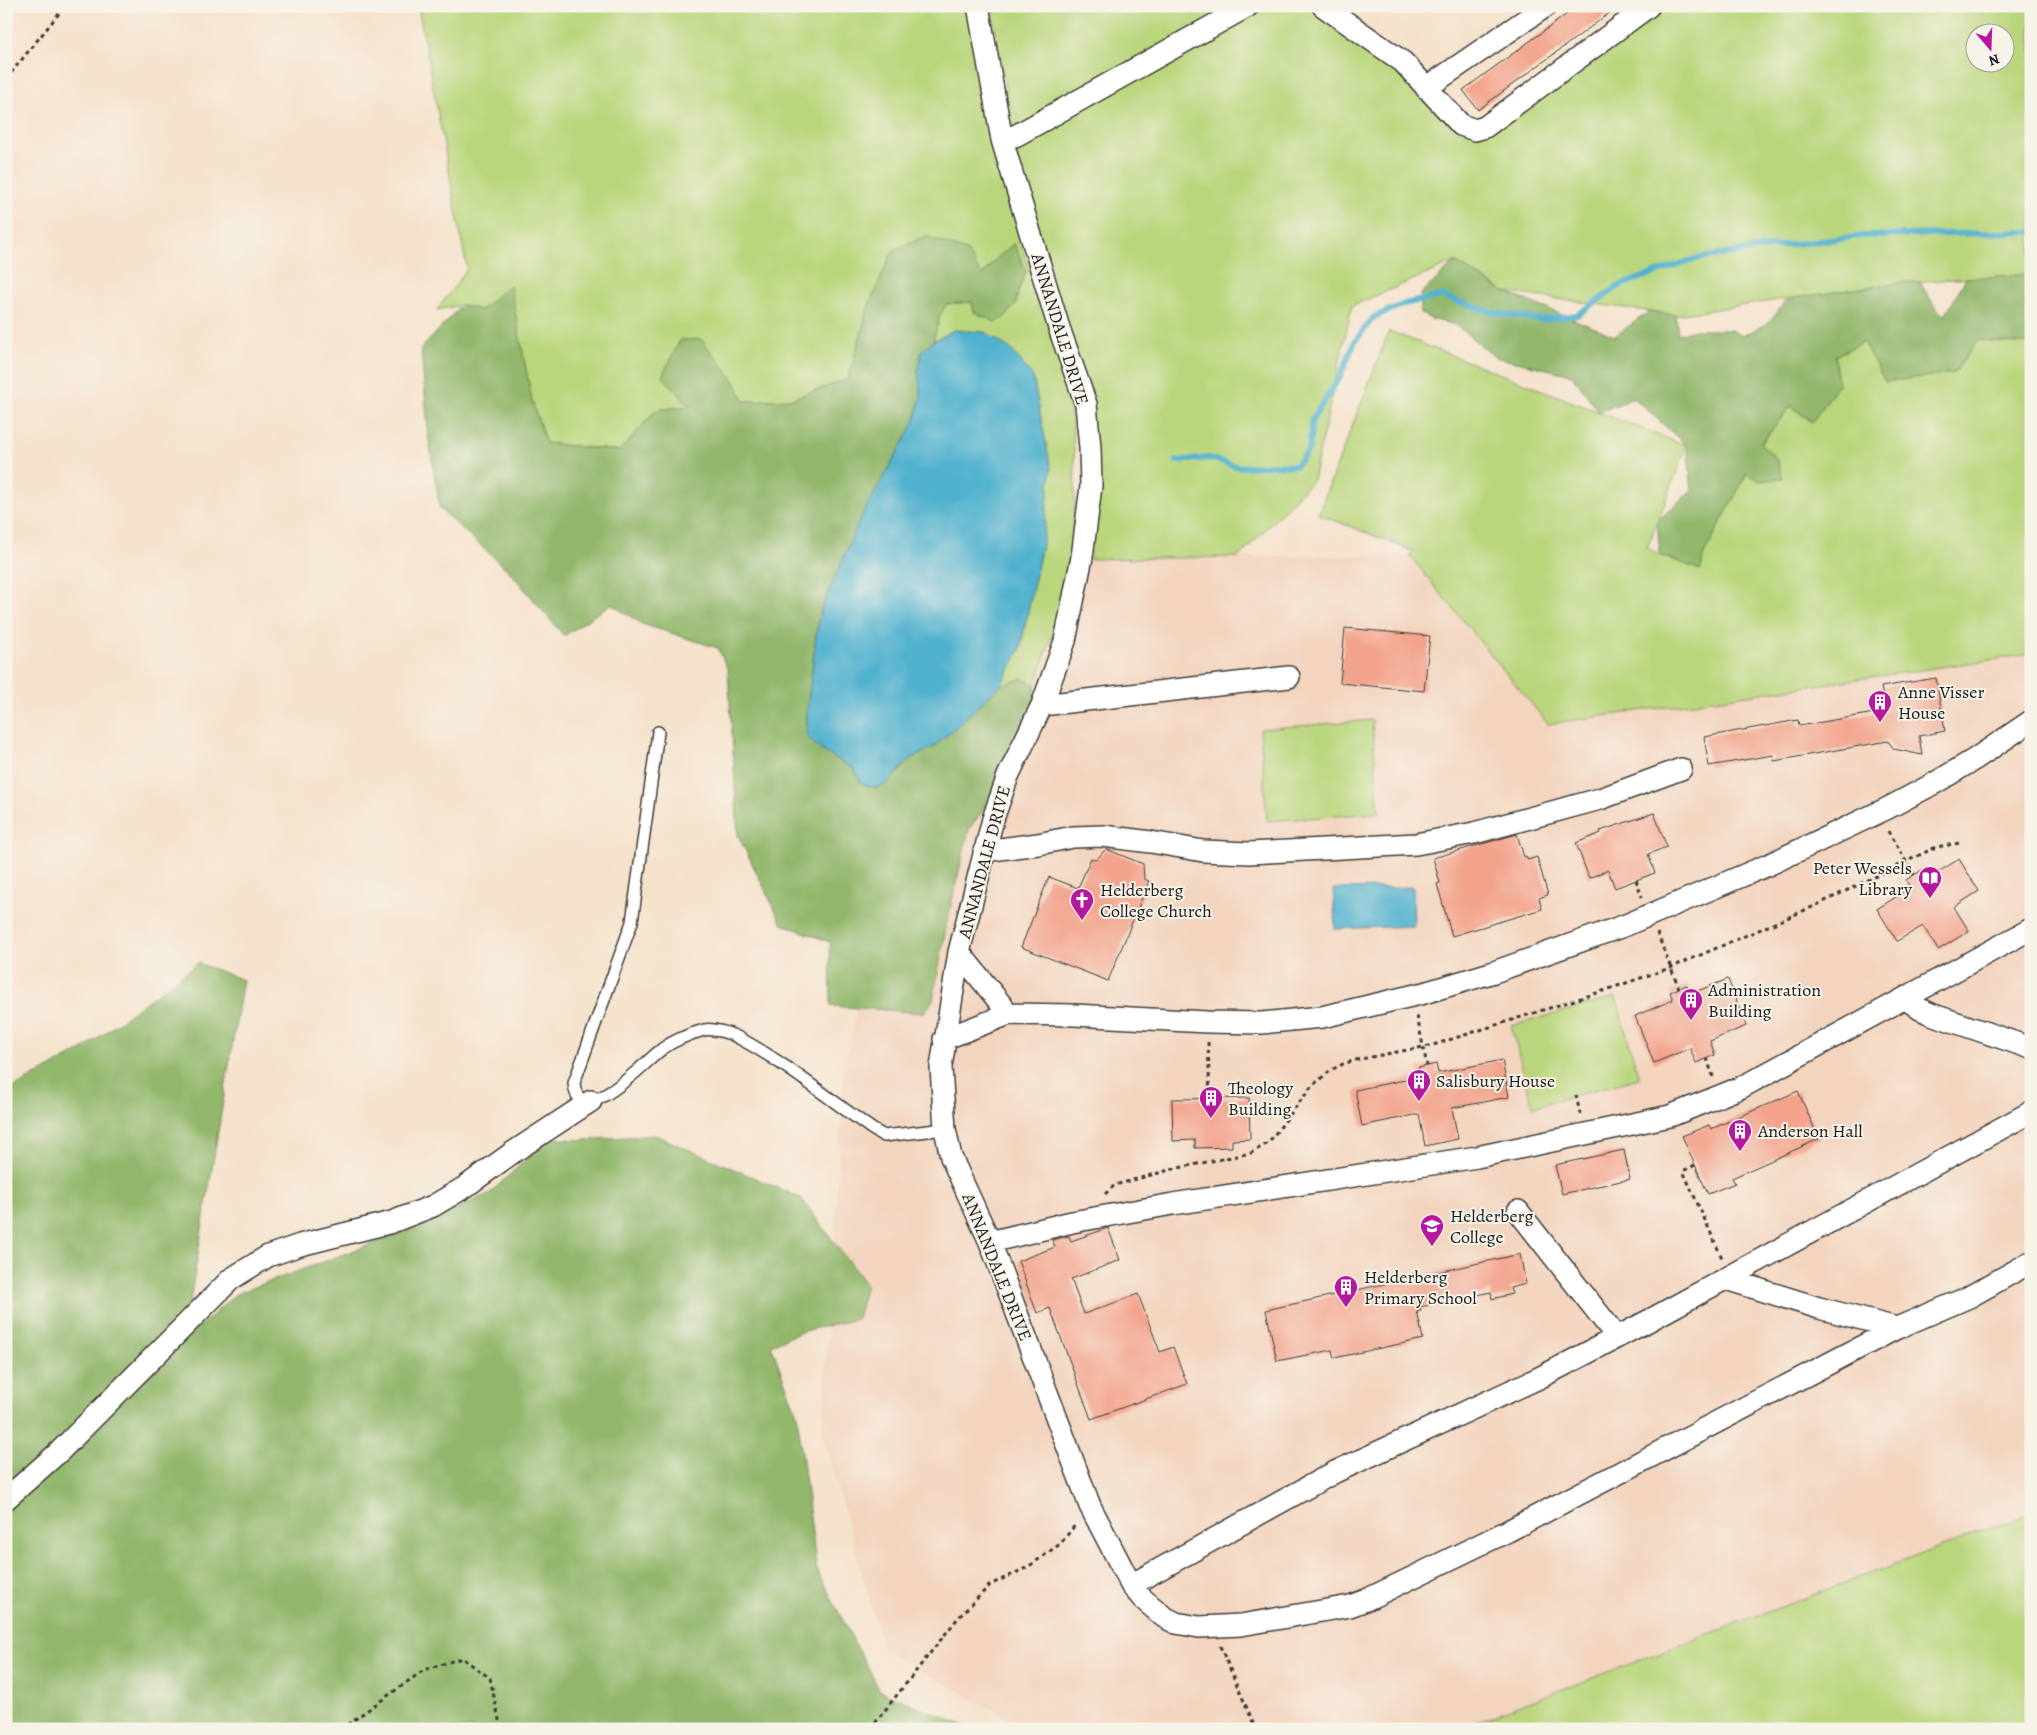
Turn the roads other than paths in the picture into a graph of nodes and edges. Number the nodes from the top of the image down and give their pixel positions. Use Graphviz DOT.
graph roads {
  1 [pos="978,6"];
  2 [pos="1248,6"];
  3 [pos="1323,6"];
  4 [pos="1546,6"];
  5 [pos="1649,6"];
  6 [pos="1426,88"];
  7 [pos="1002,140"];
  8 [pos="1289,677"];
  9 [pos="1042,706"];
  10 [pos="2031,721"];
  11 [pos="658,732"];
  12 [pos="1681,769"];
  13 [pos="984,851"];
  14 [pos="2031,930"];
  15 [pos="959,952"];
  16 [pos="1905,998"];
  17 [pos="1009,1014"];
  18 [pos="944,1039"];
  19 [pos="2031,1048"];
  20 [pos="590,1101"];
  21 [pos="2031,1112"];
  22 [pos="944,1129"];
  23 [pos="1518,1211"];
  24 [pos="990,1242"];
  25 [pos="2031,1262"];
  26 [pos="1729,1278"];
  27 [pos="1897,1328"];
  28 [pos="1617,1338"];
  29 [pos="6,1499"];
  30 [pos="1130,1585"];
  1 -- 7 [label="street, ANNANDALE DRIVE"];
  2 -- 7 [label="street"];
  3 -- 6 [label="street"];
  4 -- 6 [label="street"];
  5 -- 6 [label="street"];
  7 -- 9 [label="street, ANNANDALE DRIVE"];
  8 -- 9 [label="street"];
  9 -- 13 [label="street, ANNANDALE DRIVE"];
  10 -- 17 [label="street"];
  11 -- 20 [label="lane"];
  12 -- 13 [label="street"];
  13 -- 15 [label="street, ANNANDALE DRIVE"];
  14 -- 16 [label="street"];
  15 -- 17 [label="street"];
  15 -- 18 [label="street, ANNANDALE DRIVE"];
  16 -- 19 [label="street"];
  16 -- 24 [label="street"];
  17 -- 18 [label="street"];
  18 -- 22 [label="street, ANNANDALE DRIVE"];
  20 -- 22 [label="lane"];
  20 -- 29 [label="street"];
  21 -- 26 [label="street"];
  22 -- 24 [label="street, ANNANDALE DRIVE"];
  23 -- 28 [label="street"];
  24 -- 30 [label="street, ANNANDALE DRIVE"];
  25 -- 27 [label="street, ANNANDALE DRIVE"];
  26 -- 27 [label="street"];
  26 -- 28 [label="street"];
  27 -- 30 [label="street, ANNANDALE DRIVE"];
  28 -- 30 [label="street"];
}
